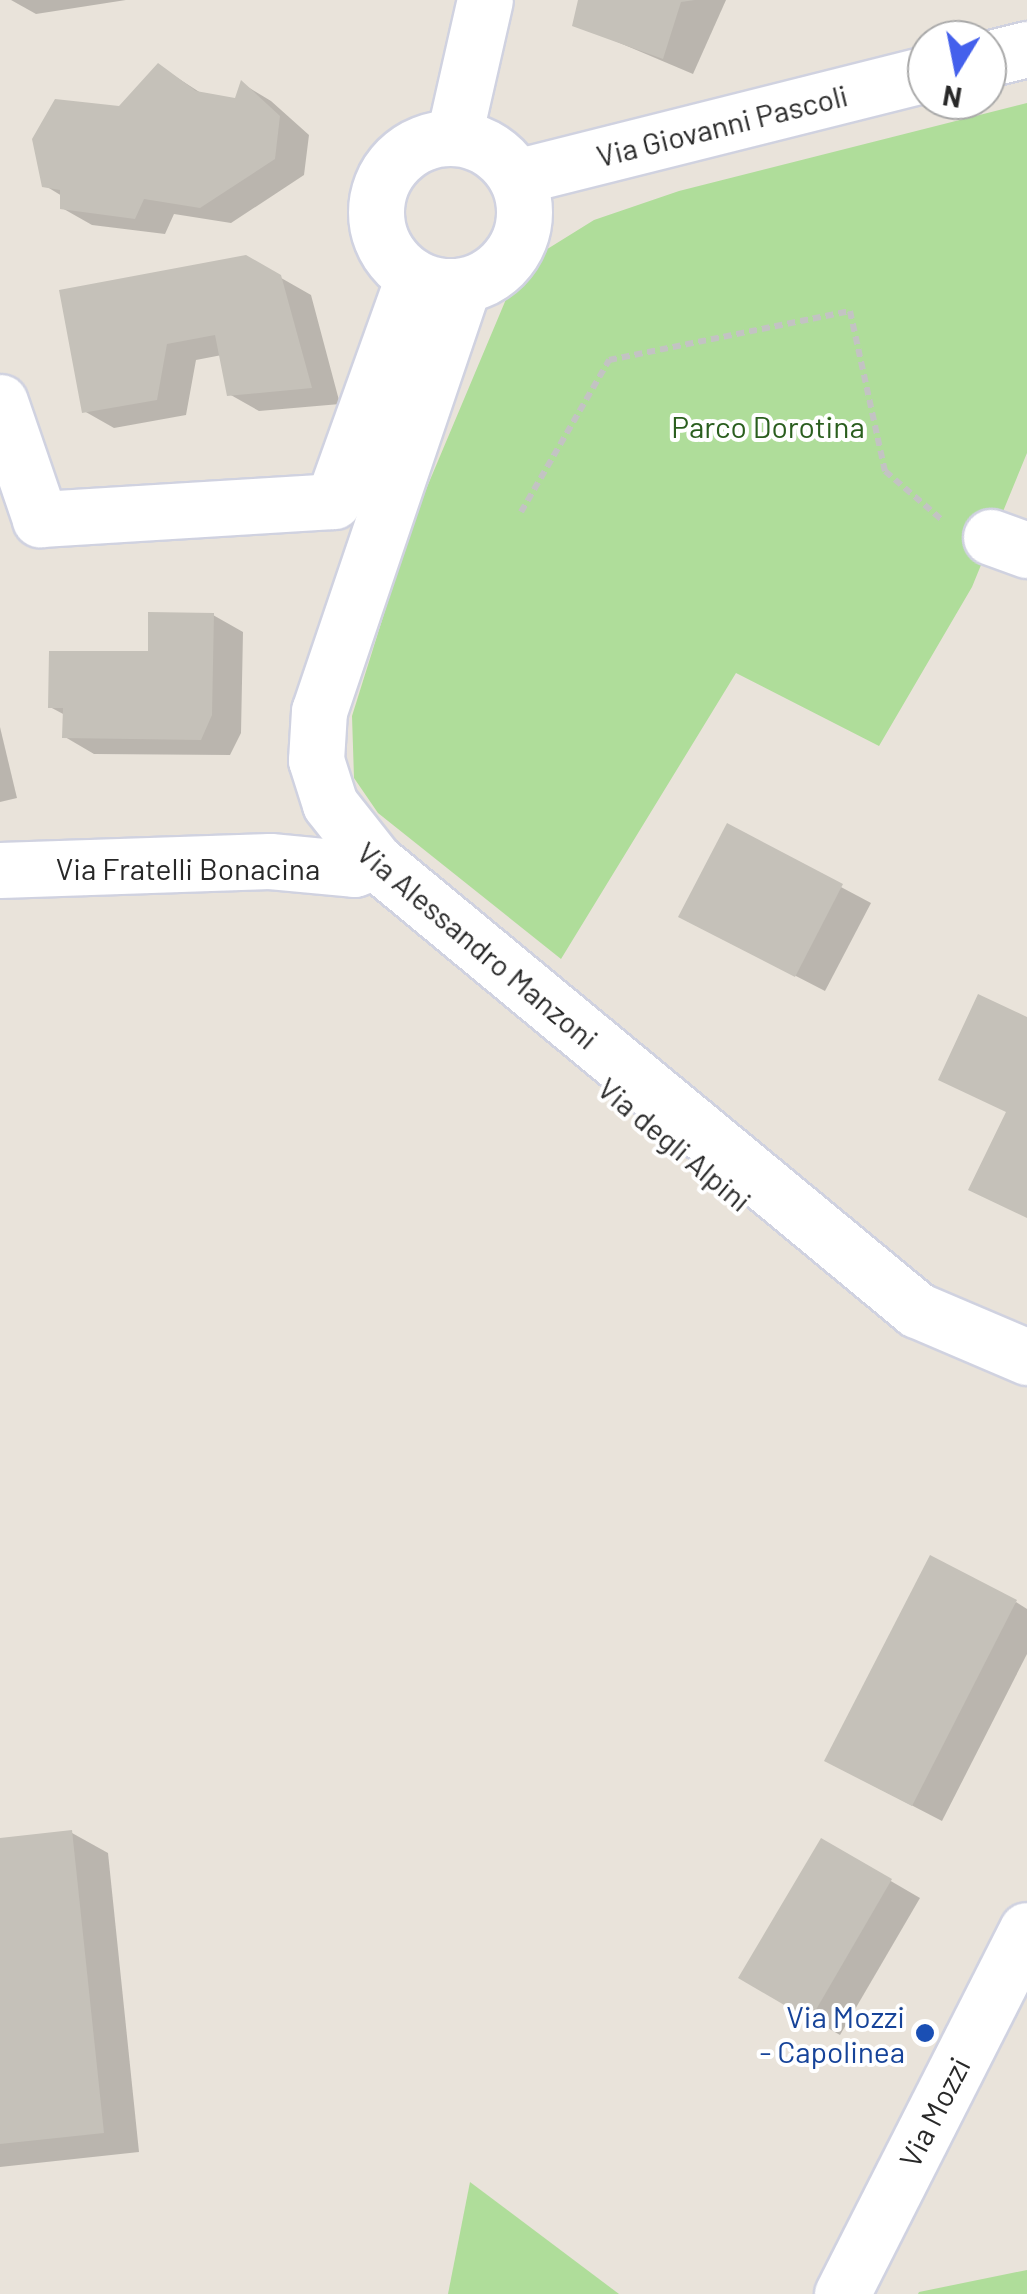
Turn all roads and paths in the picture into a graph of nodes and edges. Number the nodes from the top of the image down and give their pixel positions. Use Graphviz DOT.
graph roads {
  1 [pos="485,0"];
  2 [pos="907,79"];
  3 [pos="454,136"];
  4 [pos="516,176"];
  5 [pos="438,282"];
  6 [pos="0,402"];
  7 [pos="522,512"];
  8 [pos="1009,544"];
  9 [pos="375,861"];
  10 [pos="0,870"];
  11 [pos="1027,1357"];
  12 [pos="1027,1930"];
  13 [pos="842,2294"];
  1 -- 3 [label="street"];
  2 -- 4 [label="street, Via Giovanni Pascoli"];
  3 -- 4 [label="street"];
  3 -- 5 [label="street"];
  4 -- 5 [label="street"];
  5 -- 6 [label="street"];
  5 -- 9 [label="street, Via Alessandro Manzoni"];
  7 -- 8 [label="path"];
  9 -- 10 [label="street, Via Fratelli Bonacina"];
  9 -- 11 [label="street, Via Alessandro Manzoni"];
  12 -- 13 [label="street, Via Mozzi"];
}
